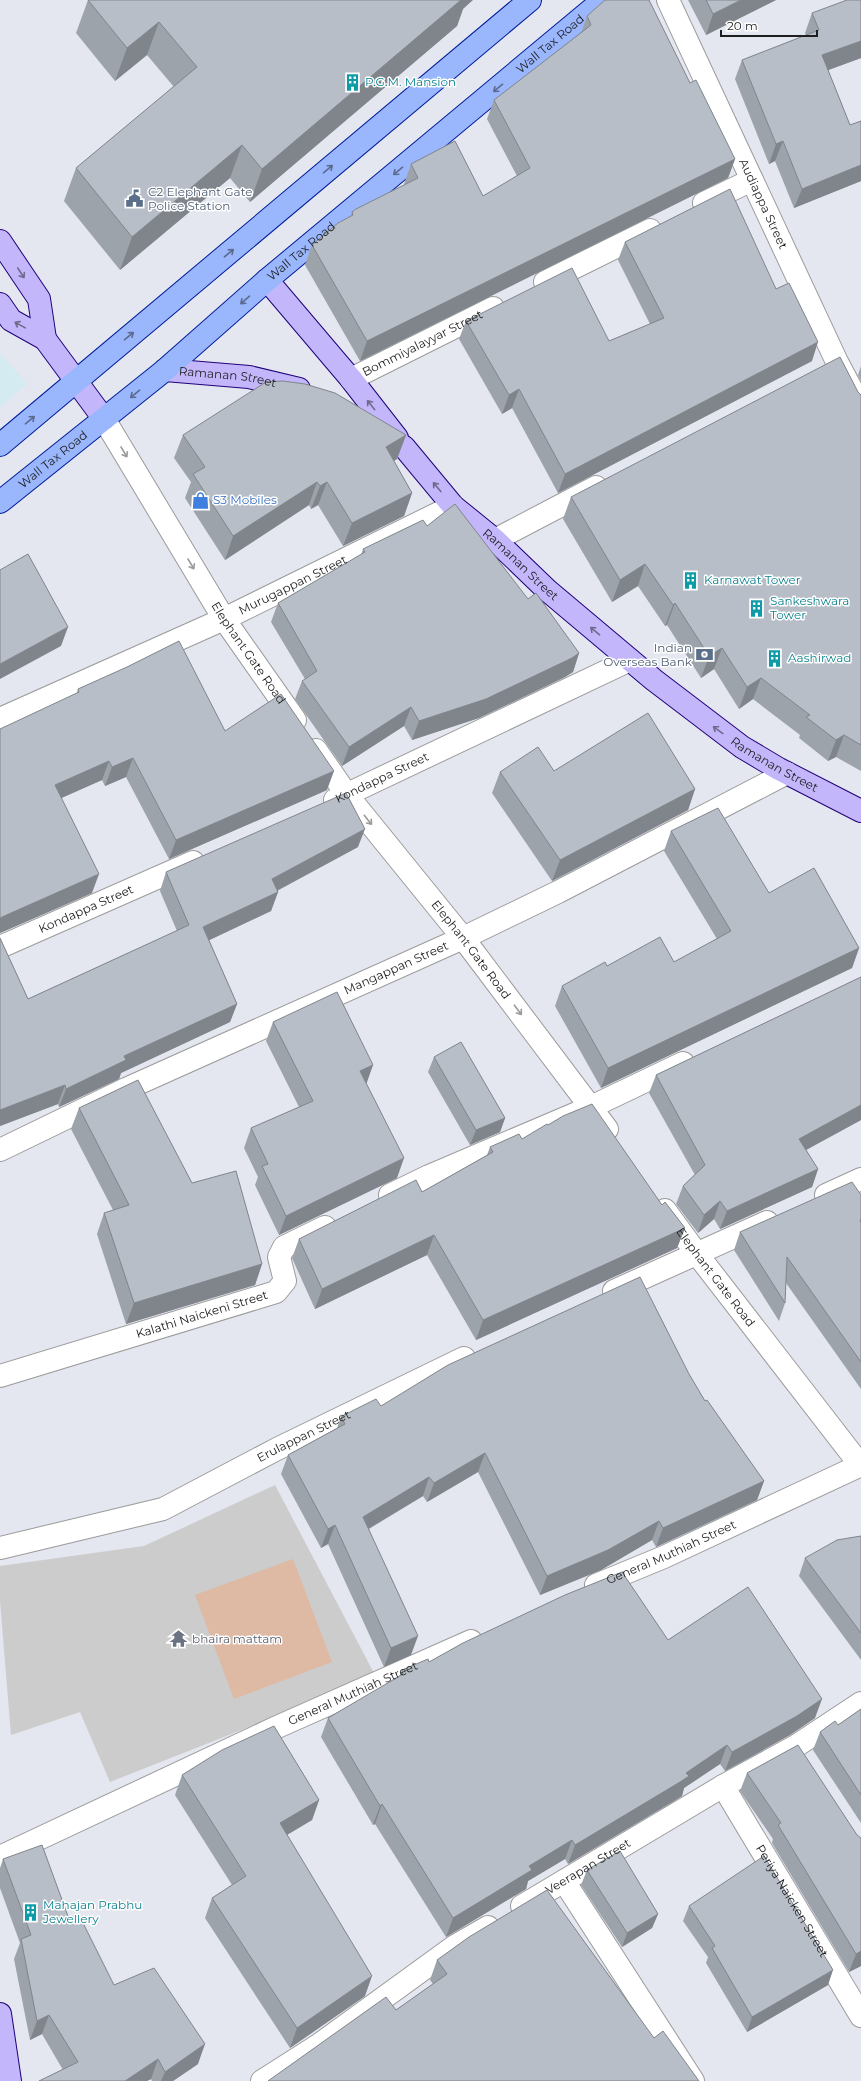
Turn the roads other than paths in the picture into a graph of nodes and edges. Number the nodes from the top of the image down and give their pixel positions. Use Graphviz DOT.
graph roads {
  1 [pos="530,0"];
  2 [pos="603,0"];
  3 [pos="668,0"];
  4 [pos="752,180"];
  5 [pos="687,212"];
  6 [pos="666,222"];
  7 [pos="0,241"];
  8 [pos="267,280"];
  9 [pos="530,290"];
  10 [pos="508,301"];
  11 [pos="0,304"];
  12 [pos="45,339"];
  13 [pos="837,362"];
  14 [pos="165,370"];
  15 [pos="816,373"];
  16 [pos="350,379"];
  17 [pos="76,381"];
  18 [pos="316,396"];
  19 [pos="861,407"];
  20 [pos="350,412"];
  21 [pos="104,419"];
  22 [pos="0,445"];
  23 [pos="404,446"];
  24 [pos="615,477"];
  25 [pos="0,502"];
  26 [pos="453,506"];
  27 [pos="494,540"];
  28 [pos="224,619"];
  29 [pos="630,660"];
  30 [pos="0,718"];
  31 [pos="787,773"];
  32 [pos="347,795"];
  33 [pos="318,808"];
  34 [pos="861,811"];
  35 [pos="210,855"];
  36 [pos="463,938"];
  37 [pos="0,947"];
  38 [pos="705,1053"];
  39 [pos="591,1107"];
  40 [pos="618,1145"];
  41 [pos="0,1150"];
  42 [pos="861,1179"];
  43 [pos="655,1196"];
  44 [pos="811,1202"];
  45 [pos="374,1203"];
  46 [pos="782,1215"];
  47 [pos="346,1217"];
  48 [pos="696,1254"];
  49 [pos="594,1300"];
  50 [pos="485,1348"];
  51 [pos="0,1376"];
  52 [pos="861,1465"];
  53 [pos="0,1548"];
  54 [pos="581,1592"];
  55 [pos="490,1632"];
  56 [pos="861,1703"];
  57 [pos="796,1746"];
  58 [pos="809,1766"];
  59 [pos="723,1786"];
  60 [pos="0,1857"];
  61 [pos="564,1881"];
  62 [pos="0,2014"];
  63 [pos="861,2016"];
  64 [pos="10,2081"];
  65 [pos="262,2081"];
  66 [pos="693,2081"];
  17 -- 1 [label="main road, one-way"];
  2 -- 8 [label="main road, Wall Tax Road, one-way"];
  3 -- 4 [label="street, Audiappa Street"];
  4 -- 5 [label="street"];
  4 -- 13 [label="street, Audiappa Street"];
  6 -- 9 [label="street"];
  7 -- 12 [label="street, one-way"];
  8 -- 14 [label="main road, Wall Tax Road, one-way"];
  8 -- 16 [label="street"];
  10 -- 16 [label="street, Bommiyalayyar Street"];
  12 -- 11 [label="street, one-way"];
  12 -- 17 [label="street"];
  13 -- 15 [label="street"];
  13 -- 19 [label="street, Audiappa Street"];
  14 -- 18 [label="street, Ramanan Street"];
  14 -- 21 [label="main road, Wall Tax Road, one-way"];
  23 -- 16 [label="street, one-way"];
  17 -- 21 [label="street"];
  22 -- 17 [label="main road, one-way"];
  20 -- 23 [label="street, Ramanan Street"];
  21 -- 25 [label="main road, Wall Tax Road"];
  21 -- 28 [label="street, Elephant Gate Road, one-way"];
  26 -- 23 [label="street, Ramanan Street, one-way"];
  24 -- 27 [label="street"];
  26 -- 27 [label="street, Ramanan Street"];
  26 -- 28 [label="street, Murugappan Street"];
  29 -- 27 [label="street, Ramanan Street, one-way"];
  28 -- 30 [label="street, Murugappan Street"];
  28 -- 32 [label="street, Elephant Gate Road"];
  31 -- 29 [label="street, Ramanan Street, one-way"];
  29 -- 32 [label="street, Kondappa Street"];
  31 -- 34 [label="street, Ramanan Street"];
  31 -- 36 [label="street, Mangappan Street"];
  32 -- 33 [label="street, Kondappa Street"];
  32 -- 36 [label="street, Elephant Gate Road, one-way"];
  35 -- 37 [label="street, Kondappa Street"];
  36 -- 39 [label="street, Elephant Gate Road, one-way"];
  36 -- 41 [label="street, Mangappan Street"];
  38 -- 39 [label="street"];
  39 -- 40 [label="street, Elephant Gate Road"];
  39 -- 45 [label="street"];
  42 -- 44 [label="street"];
  43 -- 48 [label="street, Elephant Gate Road"];
  46 -- 48 [label="street"];
  47 -- 51 [label="street, Kalathi Naickeni Street"];
  48 -- 49 [label="street"];
  48 -- 52 [label="street, Elephant Gate Road"];
  50 -- 53 [label="street, Erulappan Street"];
  52 -- 54 [label="street, General Muthiah Street"];
  55 -- 60 [label="street, General Muthiah Street"];
  56 -- 57 [label="street, Veerapan Street"];
  57 -- 58 [label="street"];
  57 -- 59 [label="street, Veerapan Street"];
  59 -- 61 [label="street, Veerapan Street"];
  59 -- 63 [label="street, Periya Naicken Street"];
  61 -- 65 [label="street, Veerapan Street"];
  61 -- 66 [label="street"];
  62 -- 64 [label="street"];
}
